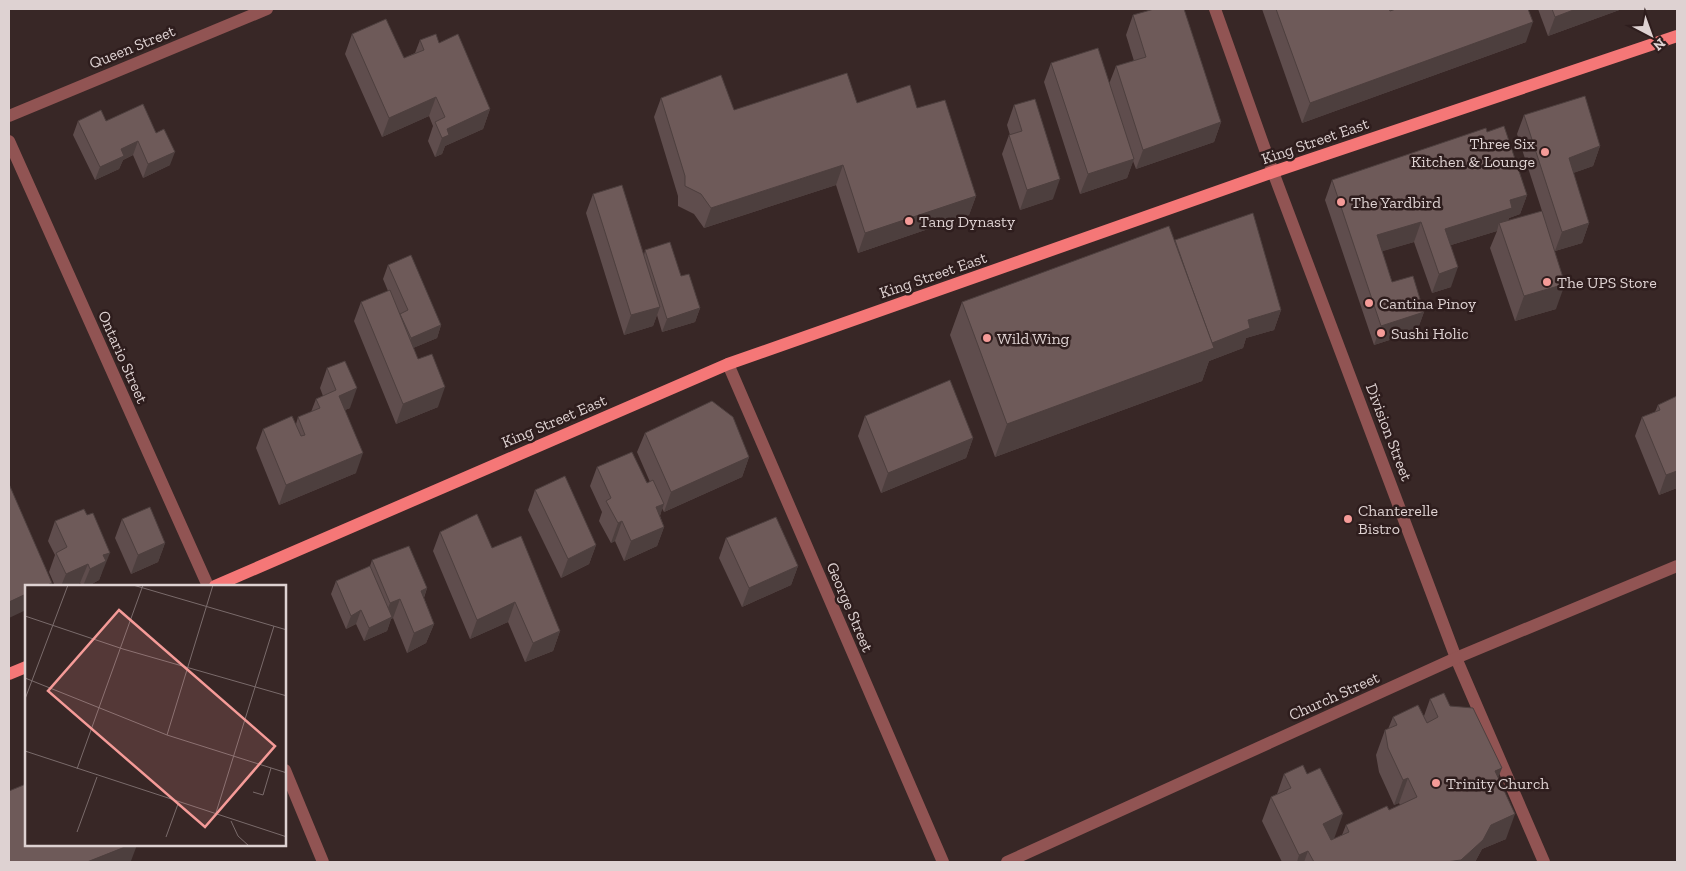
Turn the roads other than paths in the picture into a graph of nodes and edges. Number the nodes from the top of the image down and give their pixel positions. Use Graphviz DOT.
graph roads {
  1 [pos="267,9"];
  2 [pos="1215,9"];
  3 [pos="1677,36"];
  4 [pos="9,116"];
  5 [pos="9,141"];
  6 [pos="1273,172"];
  7 [pos="728,364"];
  8 [pos="1677,566"];
  9 [pos="208,585"];
  10 [pos="217,585"];
  11 [pos="1456,658"];
  12 [pos="25,667"];
  13 [pos="9,674"];
  14 [pos="286,772"];
  15 [pos="324,862"];
  16 [pos="942,862"];
  17 [pos="1007,862"];
  18 [pos="1544,862"];
  1 -- 4 [label="street, Queen Street"];
  2 -- 6 [label="street, Division Street"];
  3 -- 6 [label="main road, King Street East"];
  5 -- 9 [label="street, Ontario Street"];
  6 -- 7 [label="main road, King Street East"];
  6 -- 11 [label="street, Division Street"];
  7 -- 10 [label="main road, King Street East"];
  7 -- 16 [label="street, George Street"];
  8 -- 11 [label="street, Church Street"];
  11 -- 17 [label="street, Church Street"];
  11 -- 18 [label="street, Division Street"];
  12 -- 13 [label="main road"];
  14 -- 15 [label="street"];
}
